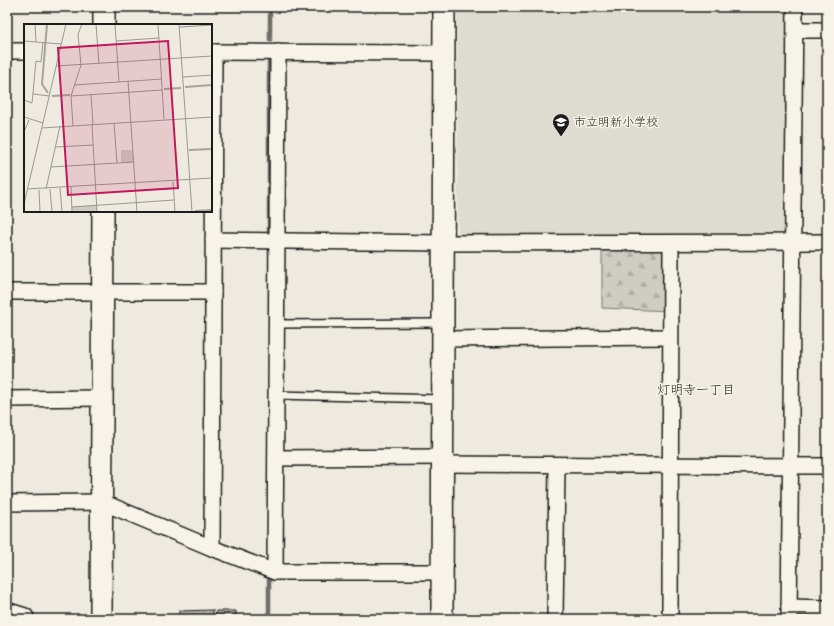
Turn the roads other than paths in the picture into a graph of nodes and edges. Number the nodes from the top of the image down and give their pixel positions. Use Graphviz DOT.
graph roads {
  1 [pos="104,7"];
  2 [pos="444,7"];
  3 [pos="795,7"];
  4 [pos="104,24"];
  5 [pos="796,30"];
  6 [pos="827,30"];
  7 [pos="7,51"];
  8 [pos="24,51"];
  9 [pos="212,52"];
  10 [pos="278,52"];
  11 [pos="443,53"];
  12 [pos="103,212"];
  13 [pos="213,240"];
  14 [pos="277,241"];
  15 [pos="792,242"];
  16 [pos="827,242"];
  17 [pos="443,243"];
  18 [pos="670,243"];
  19 [pos="103,291"];
  20 [pos="7,292"];
  21 [pos="213,292"];
  22 [pos="276,324"];
  23 [pos="443,331"];
  24 [pos="670,337"];
  25 [pos="276,395"];
  26 [pos="102,398"];
  27 [pos="7,399"];
  28 [pos="443,399"];
  29 [pos="276,458"];
  30 [pos="442,461"];
  31 [pos="557,465"];
  32 [pos="670,465"];
  33 [pos="790,466"];
  34 [pos="827,466"];
  35 [pos="102,502"];
  36 [pos="7,503"];
  37 [pos="212,548"];
  38 [pos="275,572"];
  39 [pos="442,572"];
  40 [pos="827,608"];
  41 [pos="789,613"];
  42 [pos="7,614"];
  43 [pos="23,619"];
  44 [pos="101,619"];
  45 [pos="442,619"];
  46 [pos="555,619"];
  47 [pos="670,619"];
  1 -- 4 [label="street"];
  2 -- 11 [label="street"];
  3 -- 5 [label="street"];
  5 -- 6 [label="street"];
  5 -- 15 [label="street"];
  7 -- 8 [label="street"];
  9 -- 10 [label="street"];
  9 -- 13 [label="street"];
  10 -- 11 [label="street"];
  10 -- 14 [label="street"];
  11 -- 17 [label="street"];
  12 -- 19 [label="street"];
  13 -- 14 [label="street"];
  13 -- 21 [label="street"];
  14 -- 17 [label="street"];
  14 -- 22 [label="street"];
  15 -- 16 [label="street"];
  15 -- 18 [label="street"];
  15 -- 33 [label="street"];
  17 -- 18 [label="street"];
  17 -- 23 [label="street"];
  18 -- 24 [label="street"];
  19 -- 20 [label="street"];
  19 -- 21 [label="street"];
  19 -- 26 [label="street"];
  21 -- 37 [label="street"];
  22 -- 23 [label="lane"];
  22 -- 25 [label="street"];
  23 -- 24 [label="street"];
  23 -- 28 [label="street"];
  24 -- 32 [label="street"];
  25 -- 28 [label="lane"];
  25 -- 29 [label="street"];
  26 -- 27 [label="street"];
  26 -- 35 [label="street"];
  28 -- 30 [label="street"];
  29 -- 30 [label="street"];
  29 -- 38 [label="street"];
  30 -- 31 [label="street"];
  30 -- 39 [label="street"];
  31 -- 32 [label="street"];
  31 -- 46 [label="street"];
  32 -- 33 [label="street"];
  32 -- 47 [label="street"];
  33 -- 34 [label="street"];
  33 -- 41 [label="street"];
  35 -- 36 [label="street"];
  35 -- 37 [label="street"];
  35 -- 44 [label="street"];
  37 -- 38 [label="street"];
  38 -- 39 [label="street"];
  39 -- 45 [label="street"];
  40 -- 41 [label="street"];
  42 -- 43 [label="main road"];
}
